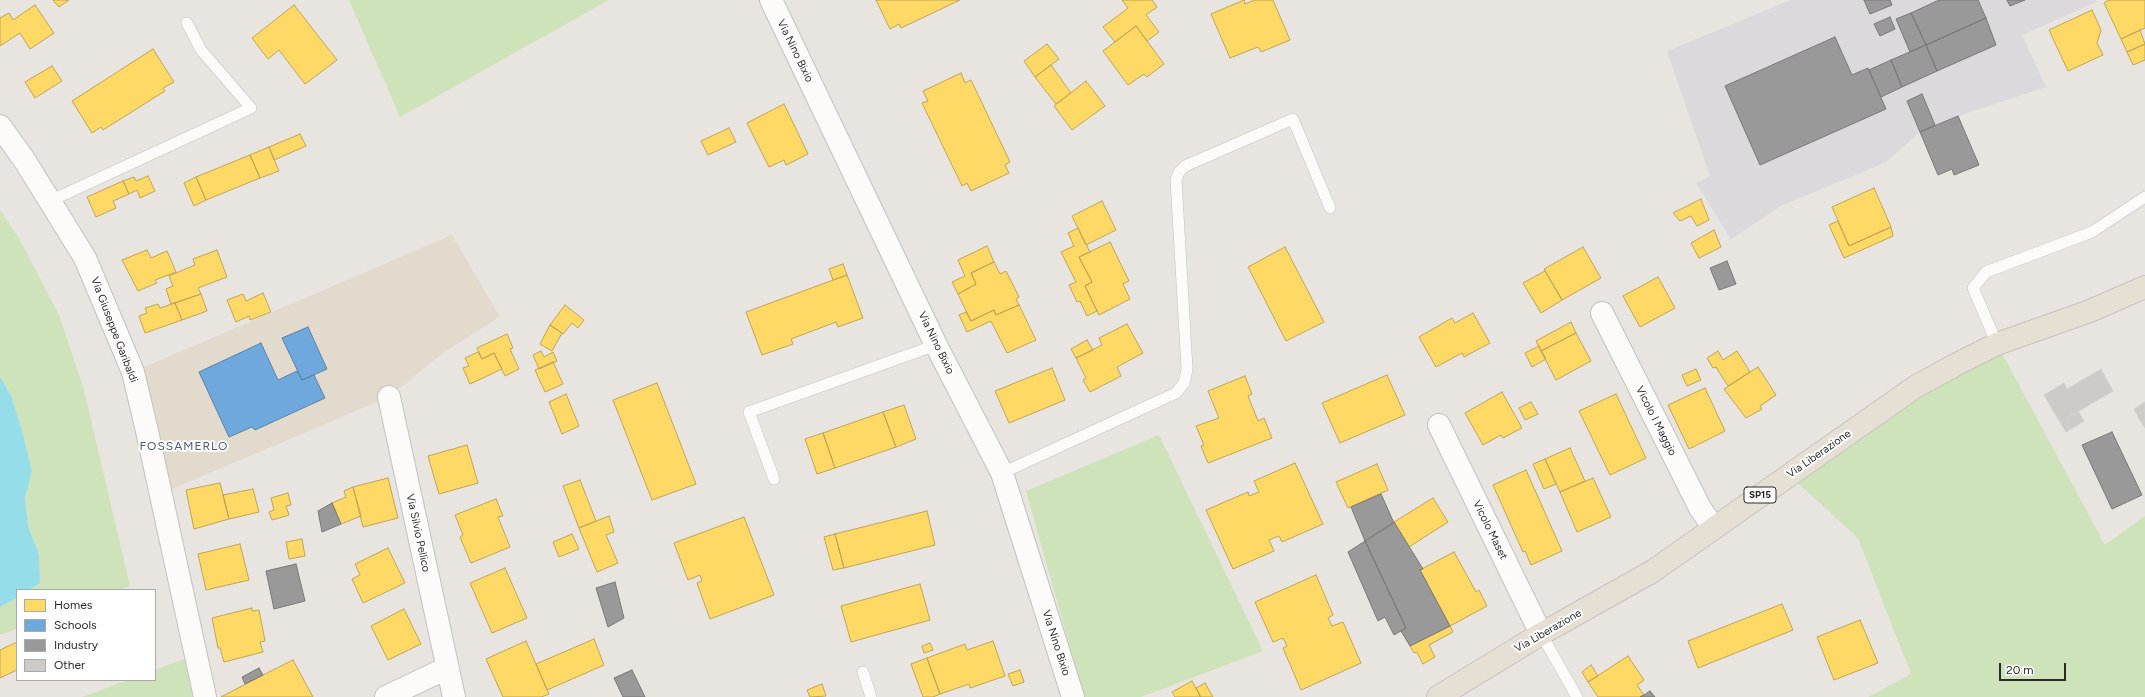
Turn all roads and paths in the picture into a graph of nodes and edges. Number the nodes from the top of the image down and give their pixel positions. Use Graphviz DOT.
graph roads {
  1 [pos="770,0"];
  2 [pos="187,23"];
  3 [pos="0,126"];
  4 [pos="2145,197"];
  5 [pos="50,201"];
  6 [pos="1330,208"];
  7 [pos="2145,287"];
  8 [pos="2145,303"];
  9 [pos="2090,311"];
  10 [pos="1602,313"];
  11 [pos="1998,344"];
  12 [pos="936,345"];
  13 [pos="389,397"];
  14 [pos="1438,426"];
  15 [pos="1002,473"];
  16 [pos="774,479"];
  17 [pos="1713,527"];
  18 [pos="1541,634"];
  19 [pos="447,668"];
  20 [pos="863,672"];
  21 [pos="1070,696"];
  22 [pos="205,697"];
  23 [pos="386,697"];
  24 [pos="454,697"];
  25 [pos="871,697"];
  26 [pos="1438,697"];
  27 [pos="1577,697"];
  1 -- 12 [label="street, Via Nino Bixio"];
  2 -- 5 [label="lane"];
  3 -- 5 [label="street, Via Giuseppe Garibaldi"];
  4 -- 11 [label="lane"];
  5 -- 22 [label="street, Via Giuseppe Garibaldi"];
  6 -- 15 [label="lane"];
  7 -- 9 [label="main road, Via Liberazione / SP15"];
  8 -- 9 [label="main road, Via Liberazione / SP15"];
  9 -- 11 [label="main road, Via Liberazione / SP15"];
  10 -- 17 [label="street, Vicolo I Maggio"];
  11 -- 17 [label="main road, Via Liberazione / SP15"];
  12 -- 15 [label="street, Via Nino Bixio"];
  12 -- 16 [label="lane"];
  13 -- 19 [label="street, Via Silvio Pellico"];
  14 -- 18 [label="street, Vicolo Maset"];
  15 -- 21 [label="street, Via Nino Bixio"];
  17 -- 18 [label="main road, Via Liberazione / SP15"];
  18 -- 26 [label="main road, Via Liberazione / SP15"];
  18 -- 27 [label="lane"];
  19 -- 23 [label="street"];
  19 -- 24 [label="street, Via Silvio Pellico"];
  20 -- 25 [label="lane"];
}
